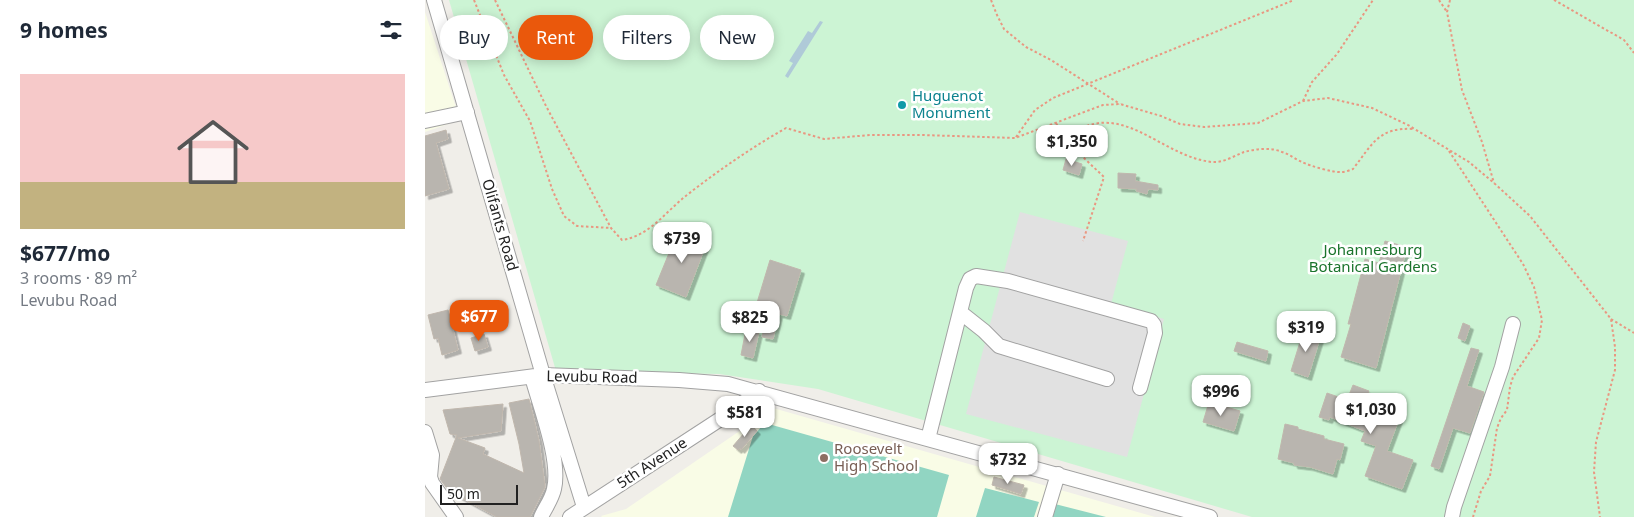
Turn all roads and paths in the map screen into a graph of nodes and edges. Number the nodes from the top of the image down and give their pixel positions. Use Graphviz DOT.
graph roads {
  1 [pos="433,0"];
  2 [pos="474,0"];
  3 [pos="495,0"];
  4 [pos="991,0"];
  5 [pos="1294,0"];
  6 [pos="1373,0"];
  7 [pos="1439,0"];
  8 [pos="1450,0"];
  9 [pos="1553,0"];
  10 [pos="1447,12"];
  11 [pos="1634,54"];
  12 [pos="1087,83"];
  13 [pos="1303,101"];
  14 [pos="1120,104"];
  15 [pos="467,112"];
  16 [pos="425,121"];
  17 [pos="1056,123"];
  18 [pos="1415,129"];
  19 [pos="1015,138"];
  20 [pos="1065,138"];
  21 [pos="1494,183"];
  22 [pos="611,228"];
  23 [pos="1083,241"];
  24 [pos="960,312"];
  25 [pos="1611,319"];
  26 [pos="1513,324"];
  27 [pos="1634,333"];
  28 [pos="538,376"];
  29 [pos="1107,379"];
  30 [pos="1140,388"];
  31 [pos="425,390"];
  32 [pos="759,392"];
  33 [pos="425,432"];
  34 [pos="928,438"];
  35 [pos="1058,474"];
  36 [pos="584,507"];
  37 [pos="456,517"];
  38 [pos="541,517"];
  39 [pos="570,517"];
  40 [pos="1045,517"];
  41 [pos="1210,517"];
  42 [pos="1452,517"];
  43 [pos="1600,517"];
  1 -- 15 [label="street, Olifants Road"];
  2 -- 22 [label="path"];
  3 -- 22 [label="path"];
  4 -- 12 [label="path"];
  5 -- 12 [label="path"];
  6 -- 13 [label="path"];
  7 -- 10 [label="path"];
  8 -- 10 [label="path"];
  9 -- 11 [label="path"];
  10 -- 21 [label="path"];
  12 -- 14 [label="path"];
  12 -- 19 [label="path"];
  13 -- 14 [label="path"];
  13 -- 18 [label="path"];
  14 -- 17 [label="path"];
  15 -- 16 [label="street"];
  15 -- 28 [label="street, Olifants Road"];
  17 -- 19 [label="path"];
  17 -- 20 [label="path"];
  18 -- 20 [label="path"];
  18 -- 21 [label="path"];
  19 -- 22 [label="path"];
  20 -- 23 [label="path"];
  21 -- 25 [label="path"];
  24 -- 29 [label="street"];
  24 -- 30 [label="street"];
  24 -- 34 [label="street"];
  25 -- 27 [label="path"];
  25 -- 43 [label="path"];
  26 -- 42 [label="street"];
  28 -- 31 [label="street, Levubu Road"];
  28 -- 32 [label="street, Levubu Road"];
  28 -- 36 [label="street, Olifants Road"];
  28 -- 38 [label="street"];
  32 -- 34 [label="street, Levubu Road"];
  32 -- 36 [label="street, 5th Avenue"];
  33 -- 37 [label="street"];
  34 -- 35 [label="street, Levubu Road"];
  35 -- 40 [label="street"];
  35 -- 41 [label="street, Levubu Road"];
  36 -- 39 [label="street, 5th Avenue"];
}
